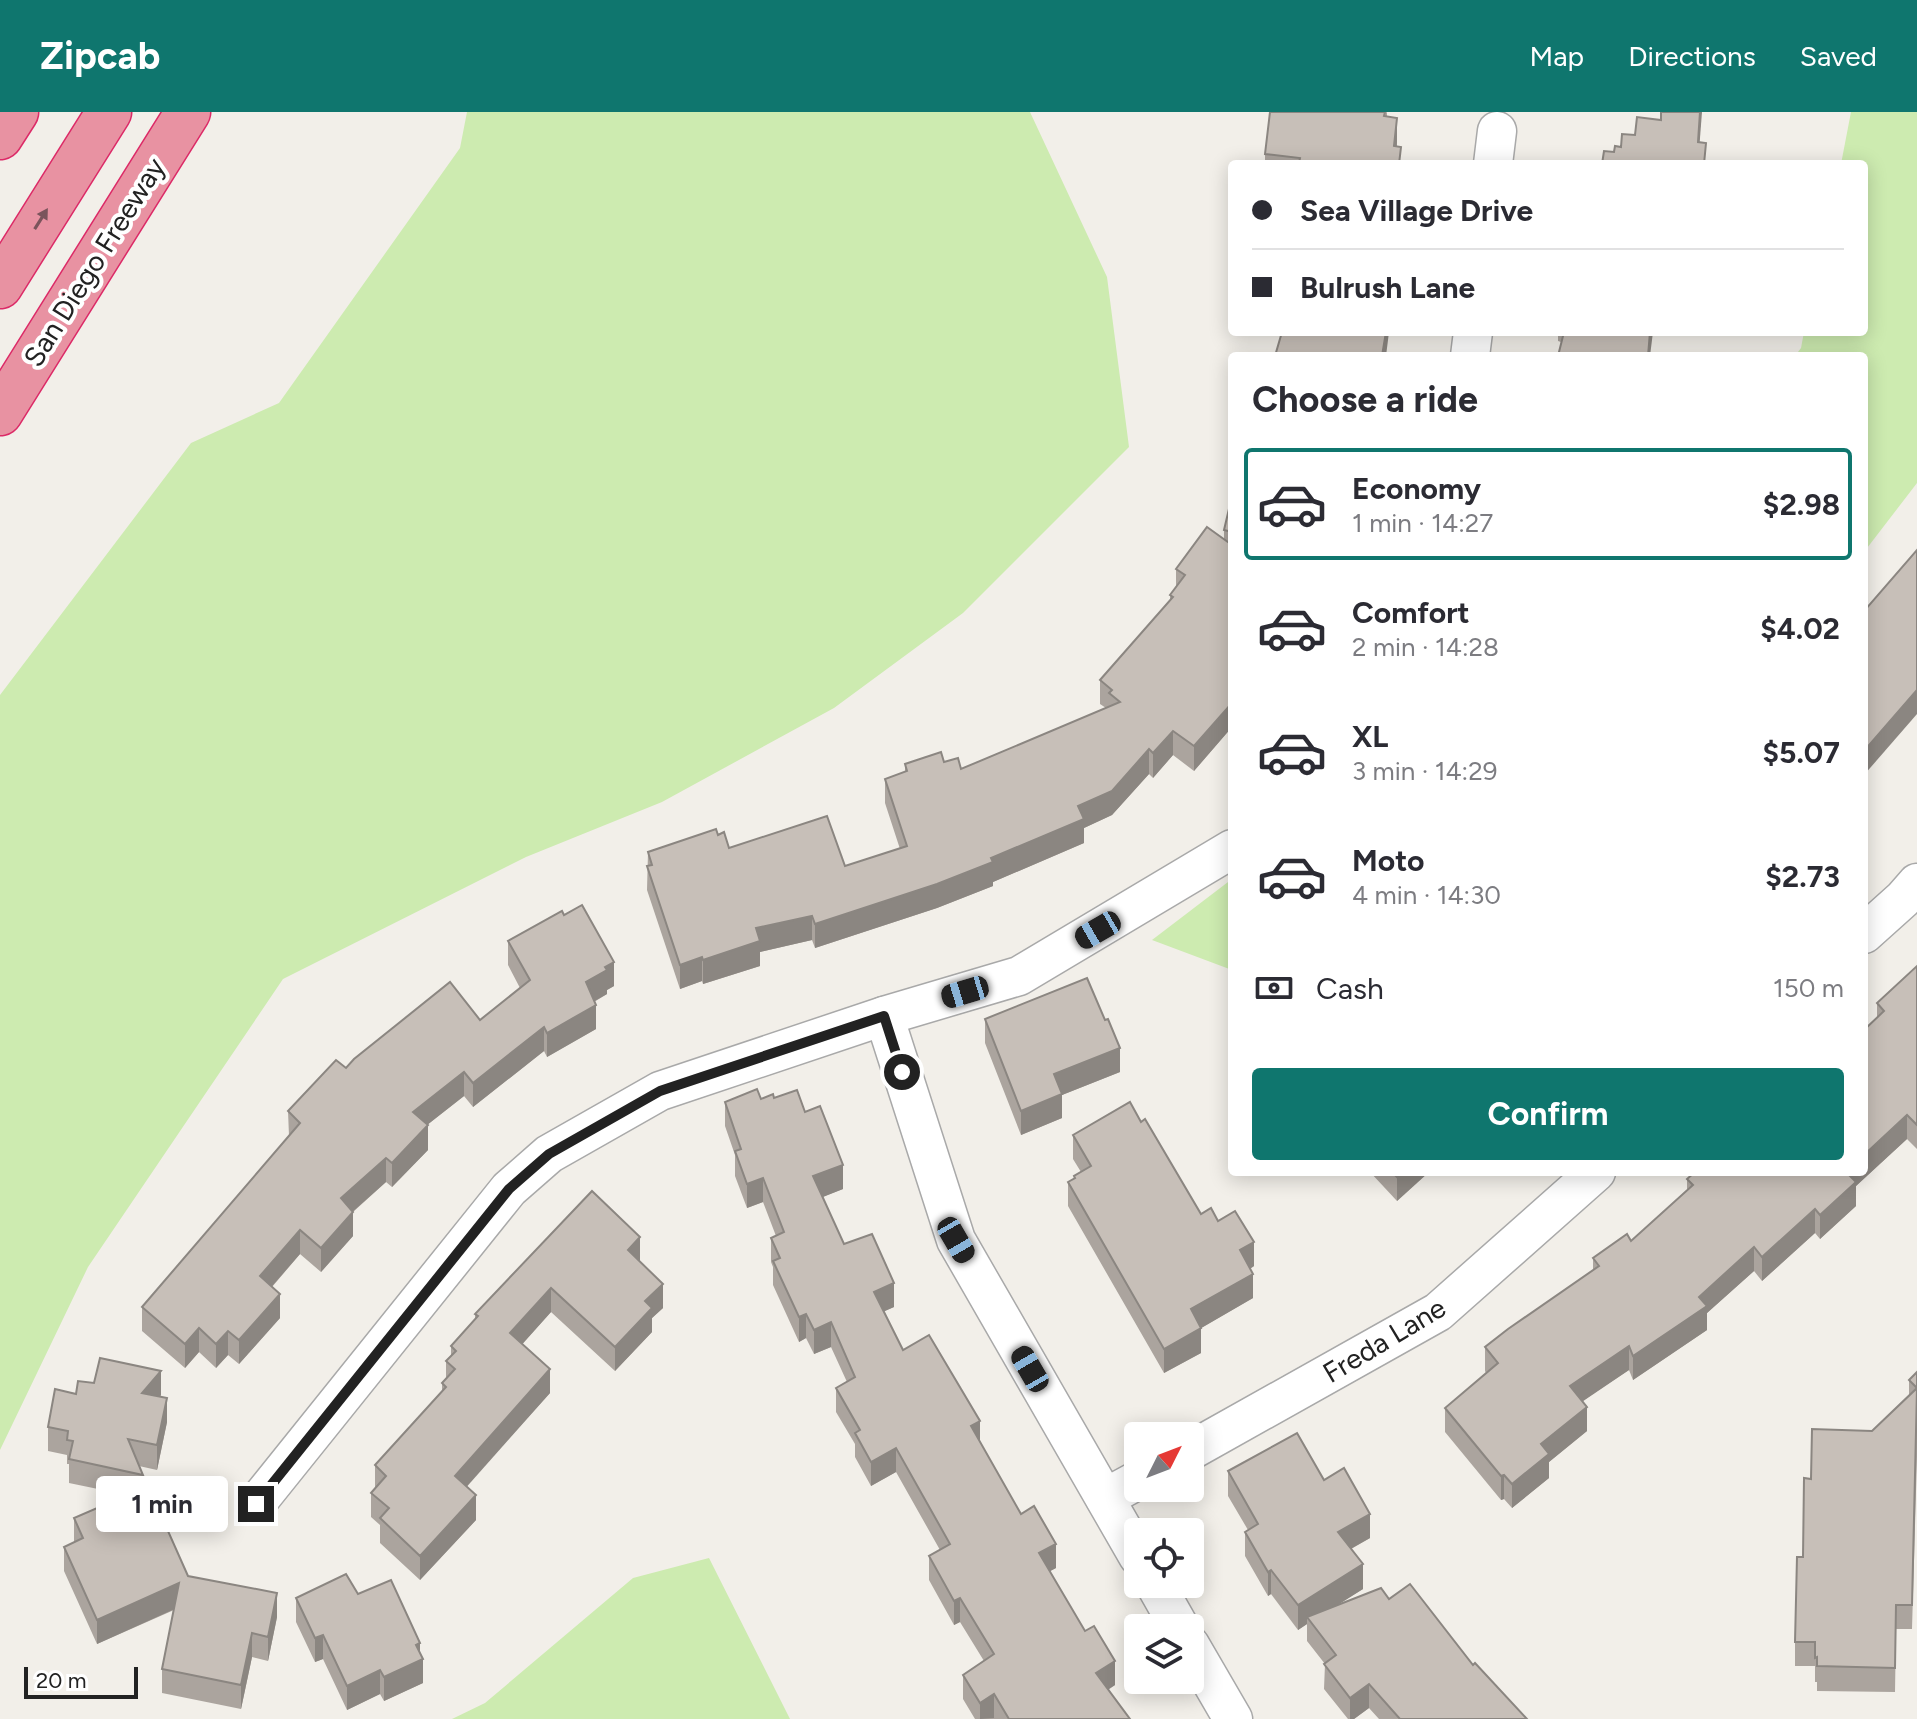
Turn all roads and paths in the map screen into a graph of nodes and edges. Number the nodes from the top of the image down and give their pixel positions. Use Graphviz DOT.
graph roads {
  1 [pos="16,112"];
  2 [pos="109,112"];
  3 [pos="188,112"];
  4 [pos="0,137"];
  5 [pos="0,286"];
  6 [pos="0,413"];
  7 [pos="1228,851"];
  8 [pos="1917,883"];
  9 [pos="1868,930"];
  10 [pos="884,1016"];
  11 [pos="1591,1176"];
  12 [pos="1204,1443"];
  13 [pos="1124,1488"];
  14 [pos="1105,1498"];
  15 [pos="256,1504"];
  16 [pos="1124,1531"];
  17 [pos="1204,1669"];
  18 [pos="1233,1719"];
  1 -- 4 [label="highway"];
  5 -- 2 [label="highway, one-way"];
  3 -- 6 [label="highway, San Diego Freeway"];
  7 -- 10 [label="street"];
  8 -- 9 [label="street"];
  10 -- 14 [label="street"];
  10 -- 15 [label="street"];
  11 -- 12 [label="street, Freda Lane"];
  13 -- 14 [label="street"];
  14 -- 16 [label="street"];
  17 -- 18 [label="street"];
}
